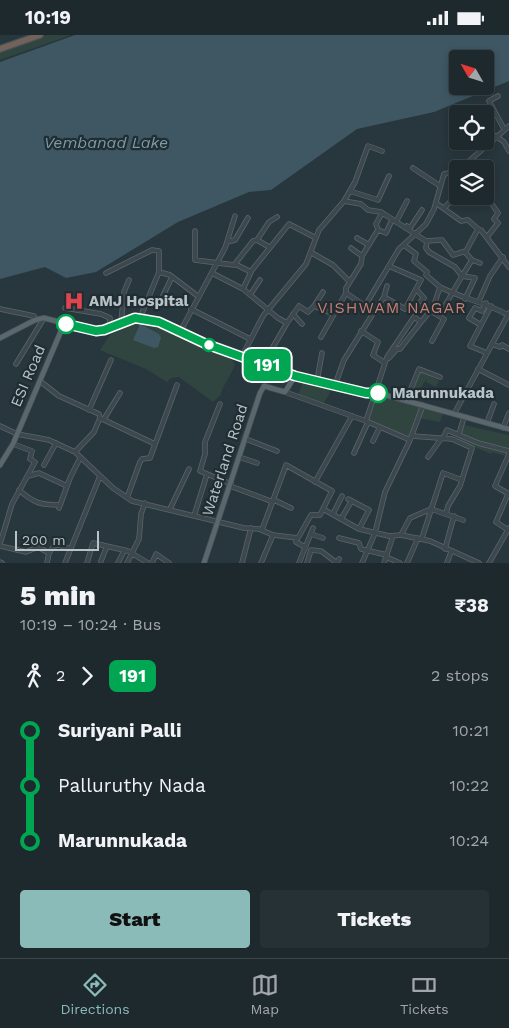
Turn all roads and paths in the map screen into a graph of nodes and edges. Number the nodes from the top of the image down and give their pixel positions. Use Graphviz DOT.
graph roads {
  1 [pos="40,35"];
  2 [pos="0,49"];
  3 [pos="498,96"];
  4 [pos="509,126"];
  5 [pos="504,129"];
  6 [pos="496,137"];
  7 [pos="382,151"];
  8 [pos="509,151"];
  9 [pos="470,160"];
  10 [pos="413,168"];
  11 [pos="449,172"];
  12 [pos="389,176"];
  13 [pos="440,186"];
  14 [pos="350,191"];
  15 [pos="344,201"];
  16 [pos="408,201"];
  17 [pos="436,203"];
  18 [pos="449,203"];
  19 [pos="493,205"];
  20 [pos="444,208"];
  21 [pos="422,210"];
  22 [pos="382,213"];
  23 [pos="235,216"];
  24 [pos="277,217"];
  25 [pos="248,218"];
  26 [pos="395,221"];
  27 [pos="478,229"];
  28 [pos="378,230"];
  29 [pos="195,231"];
  30 [pos="416,233"];
  31 [pos="487,237"];
  32 [pos="356,238"];
  33 [pos="316,239"];
  34 [pos="256,240"];
  35 [pos="427,241"];
  36 [pos="227,242"];
  37 [pos="369,245"];
  38 [pos="404,245"];
  39 [pos="269,247"];
  40 [pos="351,248"];
  41 [pos="465,252"];
  42 [pos="312,253"];
  43 [pos="362,256"];
  44 [pos="503,257"];
  45 [pos="472,260"];
  46 [pos="480,263"];
  47 [pos="216,264"];
  48 [pos="236,264"];
  49 [pos="389,266"];
  50 [pos="509,267"];
  51 [pos="158,272"];
  52 [pos="251,272"];
  53 [pos="106,273"];
  54 [pos="212,273"];
  55 [pos="462,276"];
  56 [pos="172,277"];
  57 [pos="129,280"];
  58 [pos="260,280"];
  59 [pos="349,281"];
  60 [pos="387,286"];
  61 [pos="440,287"];
  62 [pos="243,289"];
  63 [pos="378,289"];
  64 [pos="416,289"];
  65 [pos="323,293"];
  66 [pos="346,293"];
  67 [pos="452,293"];
  68 [pos="250,295"];
  69 [pos="384,295"];
  70 [pos="198,297"];
  71 [pos="465,299"];
  72 [pos="479,301"];
  73 [pos="160,302"];
  74 [pos="314,305"];
  75 [pos="365,305"];
  76 [pos="489,305"];
  77 [pos="65,308"];
  78 [pos="0,309"];
  79 [pos="191,309"];
  80 [pos="268,310"];
  81 [pos="431,310"];
  82 [pos="374,312"];
  83 [pos="293,314"];
  84 [pos="333,314"];
  85 [pos="508,314"];
  86 [pos="438,316"];
  87 [pos="44,318"];
  88 [pos="140,318"];
  89 [pos="35,320"];
  90 [pos="421,322"];
  91 [pos="121,323"];
  92 [pos="287,323"];
  93 [pos="64,324"];
  94 [pos="302,324"];
  95 [pos="481,325"];
  96 [pos="109,328"];
  97 [pos="181,330"];
  98 [pos="361,331"];
  99 [pos="320,337"];
  100 [pos="0,338"];
  101 [pos="250,339"];
  102 [pos="432,341"];
  103 [pos="492,344"];
  104 [pos="509,349"];
  105 [pos="322,353"];
  106 [pos="487,353"];
  107 [pos="242,356"];
  108 [pos="387,357"];
  109 [pos="111,361"];
  110 [pos="385,363"];
  111 [pos="16,364"];
  112 [pos="263,364"];
  113 [pos="478,369"];
  114 [pos="295,376"];
  115 [pos="440,377"];
  116 [pos="40,381"];
  117 [pos="317,381"];
  118 [pos="177,385"];
  119 [pos="335,385"];
  120 [pos="509,385"];
  121 [pos="285,391"];
  122 [pos="120,393"];
  123 [pos="374,393"];
  124 [pos="406,401"];
  125 [pos="220,404"];
  126 [pos="494,404"];
  127 [pos="423,405"];
  128 [pos="89,410"];
  129 [pos="509,413"];
  130 [pos="454,414"];
  131 [pos="352,416"];
  132 [pos="464,417"];
  133 [pos="102,418"];
  134 [pos="367,422"];
  135 [pos="487,423"];
  136 [pos="0,426"];
  137 [pos="380,427"];
  138 [pos="503,427"];
  139 [pos="509,429"];
  140 [pos="17,434"];
  141 [pos="459,434"];
  142 [pos="411,438"];
  143 [pos="246,439"];
  144 [pos="442,439"];
  145 [pos="373,441"];
  146 [pos="457,441"];
  147 [pos="56,443"];
  148 [pos="13,444"];
  149 [pos="154,444"];
  150 [pos="277,451"];
  151 [pos="75,453"];
  152 [pos="354,453"];
  153 [pos="509,453"];
  154 [pos="239,457"];
  155 [pos="428,457"];
  156 [pos="80,458"];
  157 [pos="1,461"];
  158 [pos="257,463"];
  159 [pos="44,465"];
  160 [pos="189,469"];
  161 [pos="207,474"];
  162 [pos="100,476"];
  163 [pos="28,477"];
  164 [pos="462,480"];
  165 [pos="315,482"];
  166 [pos="231,485"];
  167 [pos="67,486"];
  168 [pos="19,490"];
  169 [pos="509,494"];
  170 [pos="342,496"];
  171 [pos="127,498"];
  172 [pos="273,501"];
  173 [pos="145,503"];
  174 [pos="291,508"];
  175 [pos="170,509"];
  176 [pos="323,509"];
  177 [pos="431,509"];
  178 [pos="333,514"];
  179 [pos="446,514"];
  180 [pos="194,516"];
  181 [pos="454,516"];
  182 [pos="341,519"];
  183 [pos="462,520"];
  184 [pos="219,521"];
  185 [pos="251,528"];
  186 [pos="313,528"];
  187 [pos="359,529"];
  188 [pos="508,529"];
  189 [pos="262,530"];
  190 [pos="311,533"];
  191 [pos="375,533"];
  192 [pos="273,535"];
  193 [pos="401,535"];
  194 [pos="393,536"];
  195 [pos="296,538"];
  196 [pos="322,538"];
  197 [pos="339,538"];
  198 [pos="420,538"];
  199 [pos="0,545"];
  200 [pos="107,546"];
  201 [pos="305,547"];
  202 [pos="70,549"];
  203 [pos="445,549"];
  204 [pos="367,550"];
  205 [pos="124,551"];
  206 [pos="451,552"];
  207 [pos="49,553"];
  208 [pos="131,555"];
  209 [pos="386,556"];
  210 [pos="339,559"];
  211 [pos="101,561"];
  212 [pos="47,563"];
  213 [pos="65,563"];
  214 [pos="87,563"];
  215 [pos="118,563"];
  216 [pos="127,563"];
  217 [pos="150,563"];
  218 [pos="169,563"];
  219 [pos="204,563"];
  220 [pos="242,563"];
  221 [pos="261,563"];
  222 [pos="299,563"];
  223 [pos="307,563"];
  224 [pos="362,563"];
  225 [pos="384,563"];
  226 [pos="400,563"];
  227 [pos="407,563"];
  228 [pos="447,563"];
  229 [pos="479,563"];
  230 [pos="489,563"];
  1 -- 2 [label="highway"];
  3 -- 5 [label="street"];
  4 -- 5 [label="street"];
  5 -- 6 [label="street"];
  6 -- 8 [label="street"];
  6 -- 9 [label="street"];
  7 -- 14 [label="street"];
  10 -- 13 [label="street"];
  11 -- 13 [label="street"];
  12 -- 14 [label="street"];
  13 -- 17 [label="street"];
  14 -- 15 [label="street"];
  15 -- 22 [label="street"];
  15 -- 33 [label="street"];
  16 -- 26 [label="street"];
  17 -- 20 [label="street"];
  17 -- 30 [label="street"];
  18 -- 20 [label="street"];
  19 -- 31 [label="street"];
  20 -- 27 [label="street"];
  21 -- 26 [label="street"];
  22 -- 26 [label="street"];
  22 -- 28 [label="street"];
  23 -- 36 [label="street"];
  24 -- 34 [label="street"];
  25 -- 36 [label="street"];
  26 -- 28 [label="street"];
  26 -- 30 [label="street"];
  27 -- 31 [label="street"];
  27 -- 41 [label="street"];
  28 -- 37 [label="street"];
  29 -- 47 [label="street"];
  30 -- 35 [label="street"];
  30 -- 38 [label="street"];
  31 -- 44 [label="street"];
  32 -- 37 [label="street"];
  33 -- 39 [label="street"];
  33 -- 42 [label="street"];
  34 -- 39 [label="street"];
  34 -- 48 [label="street"];
  35 -- 41 [label="street"];
  35 -- 55 [label="street"];
  36 -- 47 [label="street"];
  37 -- 43 [label="street"];
  38 -- 49 [label="street"];
  38 -- 61 [label="street"];
  39 -- 52 [label="street"];
  40 -- 43 [label="street"];
  41 -- 45 [label="street"];
  42 -- 59 [label="street"];
  42 -- 80 [label="street"];
  43 -- 59 [label="street"];
  44 -- 50 [label="street"];
  44 -- 72 [label="street"];
  45 -- 46 [label="street"];
  45 -- 55 [label="street"];
  47 -- 48 [label="street"];
  47 -- 54 [label="street"];
  48 -- 52 [label="street"];
  49 -- 63 [label="street"];
  49 -- 64 [label="street"];
  51 -- 53 [label="street"];
  51 -- 56 [label="street"];
  51 -- 88 [label="street"];
  52 -- 62 [label="street"];
  54 -- 62 [label="street"];
  54 -- 70 [label="street"];
  55 -- 67 [label="street"];
  55 -- 71 [label="street"];
  56 -- 70 [label="street"];
  56 -- 73 [label="street"];
  57 -- 91 [label="street"];
  58 -- 68 [label="street"];
  59 -- 66 [label="street"];
  60 -- 69 [label="street"];
  61 -- 67 [label="street"];
  61 -- 81 [label="street"];
  62 -- 68 [label="street"];
  63 -- 69 [label="street"];
  63 -- 75 [label="street"];
  64 -- 69 [label="street"];
  64 -- 81 [label="street"];
  65 -- 74 [label="street"];
  66 -- 75 [label="street"];
  66 -- 84 [label="street"];
  67 -- 71 [label="street"];
  67 -- 86 [label="street"];
  68 -- 80 [label="street"];
  69 -- 82 [label="street"];
  70 -- 79 [label="street"];
  71 -- 72 [label="street"];
  72 -- 76 [label="street"];
  74 -- 83 [label="street"];
  74 -- 84 [label="street"];
  75 -- 82 [label="street"];
  76 -- 85 [label="street"];
  76 -- 95 [label="street"];
  76 -- 95 [label="street"];
  77 -- 96 [label="street"];
  78 -- 89 [label="street"];
  79 -- 97 [label="street"];
  79 -- 101 [label="street"];
  80 -- 92 [label="street"];
  80 -- 101 [label="street"];
  81 -- 86 [label="street"];
  81 -- 90 [label="street"];
  82 -- 98 [label="street"];
  83 -- 92 [label="street"];
  83 -- 94 [label="street"];
  84 -- 99 [label="street"];
  85 -- 103 [label="street"];
  86 -- 102 [label="street"];
  87 -- 89 [label="main road"];
  87 -- 93 [label="main road"];
  87 -- 111 [label="street"];
  88 -- 91 [label="main road"];
  88 -- 97 [label="main road"];
  89 -- 100 [label="main road"];
  90 -- 108 [label="street"];
  90 -- 108 [label="street"];
  91 -- 96 [label="main road"];
  92 -- 112 [label="street"];
  93 -- 96 [label="main road"];
  93 -- 116 [label="main road, ESI Road"];
  95 -- 106 [label="street"];
  97 -- 107 [label="main road"];
  98 -- 110 [label="street"];
  98 -- 119 [label="street"];
  101 -- 107 [label="street"];
  103 -- 104 [label="street"];
  103 -- 106 [label="street"];
  105 -- 117 [label="street"];
  106 -- 113 [label="street"];
  107 -- 112 [label="main road"];
  108 -- 110 [label="street"];
  109 -- 128 [label="street"];
  110 -- 123 [label="street"];
  112 -- 114 [label="main road"];
  113 -- 120 [label="street"];
  113 -- 130 [label="street"];
  114 -- 117 [label="main road"];
  114 -- 121 [label="main road"];
  115 -- 124 [label="street"];
  116 -- 128 [label="street"];
  116 -- 140 [label="main road, ESI Road"];
  117 -- 119 [label="main road"];
  118 -- 149 [label="street"];
  119 -- 123 [label="main road"];
  121 -- 131 [label="street"];
  121 -- 143 [label="main road, Waterland Road"];
  122 -- 133 [label="street"];
  123 -- 124 [label="main road"];
  123 -- 134 [label="street"];
  124 -- 127 [label="main road"];
  125 -- 161 [label="street"];
  126 -- 135 [label="street"];
  127 -- 130 [label="main road"];
  127 -- 142 [label="street"];
  128 -- 133 [label="street"];
  129 -- 138 [label="street"];
  130 -- 132 [label="main road"];
  131 -- 134 [label="street"];
  131 -- 165 [label="street"];
  132 -- 135 [label="main road"];
  132 -- 141 [label="street"];
  133 -- 149 [label="street"];
  133 -- 151 [label="street"];
  134 -- 137 [label="street"];
  134 -- 152 [label="street"];
  135 -- 138 [label="main road"];
  136 -- 140 [label="street"];
  137 -- 142 [label="street"];
  137 -- 145 [label="street"];
  138 -- 139 [label="main road"];
  140 -- 147 [label="street"];
  140 -- 148 [label="main road, ESI Road"];
  141 -- 144 [label="street"];
  141 -- 146 [label="street"];
  141 -- 153 [label="street"];
  142 -- 144 [label="street"];
  142 -- 191 [label="street"];
  143 -- 150 [label="street"];
  143 -- 154 [label="main road, Waterland Road"];
  144 -- 146 [label="street"];
  144 -- 155 [label="street"];
  146 -- 164 [label="street"];
  147 -- 151 [label="street"];
  147 -- 159 [label="street"];
  148 -- 157 [label="main road, ESI Road"];
  148 -- 163 [label="street"];
  149 -- 171 [label="street"];
  151 -- 156 [label="street"];
  153 -- 169 [label="street"];
  154 -- 158 [label="street"];
  154 -- 166 [label="main road, Waterland Road"];
  156 -- 162 [label="street"];
  156 -- 167 [label="street"];
  160 -- 175 [label="street"];
  161 -- 166 [label="street"];
  161 -- 180 [label="street"];
  162 -- 171 [label="street"];
  162 -- 202 [label="street"];
  163 -- 167 [label="street"];
  163 -- 168 [label="street"];
  164 -- 177 [label="street"];
  164 -- 179 [label="street"];
  165 -- 172 [label="street"];
  165 -- 176 [label="street"];
  166 -- 172 [label="street"];
  166 -- 184 [label="main road, Waterland Road"];
  167 -- 168 [label="street"];
  168 -- 199 [label="street"];
  169 -- 188 [label="street"];
  170 -- 178 [label="street"];
  171 -- 173 [label="street"];
  172 -- 174 [label="street"];
  172 -- 189 [label="street"];
  173 -- 175 [label="street"];
  173 -- 208 [label="street"];
  175 -- 180 [label="street"];
  176 -- 178 [label="street"];
  176 -- 195 [label="street"];
  177 -- 179 [label="street"];
  177 -- 193 [label="street"];
  177 -- 198 [label="street"];
  178 -- 182 [label="street"];
  179 -- 181 [label="street"];
  180 -- 184 [label="street"];
  181 -- 183 [label="street"];
  181 -- 203 [label="street"];
  182 -- 187 [label="street"];
  182 -- 187 [label="street"];
  184 -- 185 [label="street"];
  184 -- 219 [label="main road, Waterland Road"];
  185 -- 189 [label="street"];
  185 -- 220 [label="street"];
  186 -- 190 [label="street"];
  187 -- 191 [label="street"];
  188 -- 230 [label="street"];
  189 -- 192 [label="street"];
  190 -- 196 [label="street"];
  190 -- 201 [label="street"];
  191 -- 194 [label="street"];
  191 -- 204 [label="street"];
  192 -- 195 [label="street"];
  192 -- 221 [label="street"];
  193 -- 194 [label="street"];
  193 -- 198 [label="street"];
  194 -- 209 [label="street"];
  195 -- 201 [label="street"];
  197 -- 204 [label="street"];
  198 -- 203 [label="street"];
  198 -- 227 [label="street"];
  199 -- 207 [label="street"];
  200 -- 205 [label="street"];
  200 -- 211 [label="street"];
  200 -- 214 [label="street"];
  201 -- 222 [label="street"];
  202 -- 207 [label="street"];
  202 -- 213 [label="street"];
  203 -- 206 [label="street"];
  204 -- 209 [label="street"];
  204 -- 224 [label="street"];
  205 -- 208 [label="street"];
  205 -- 215 [label="street"];
  206 -- 228 [label="street"];
  206 -- 229 [label="street"];
  207 -- 212 [label="street"];
  208 -- 216 [label="street"];
  208 -- 217 [label="street"];
  209 -- 225 [label="street"];
  209 -- 226 [label="street"];
  210 -- 223 [label="street"];
  217 -- 218 [label="street"];
}
